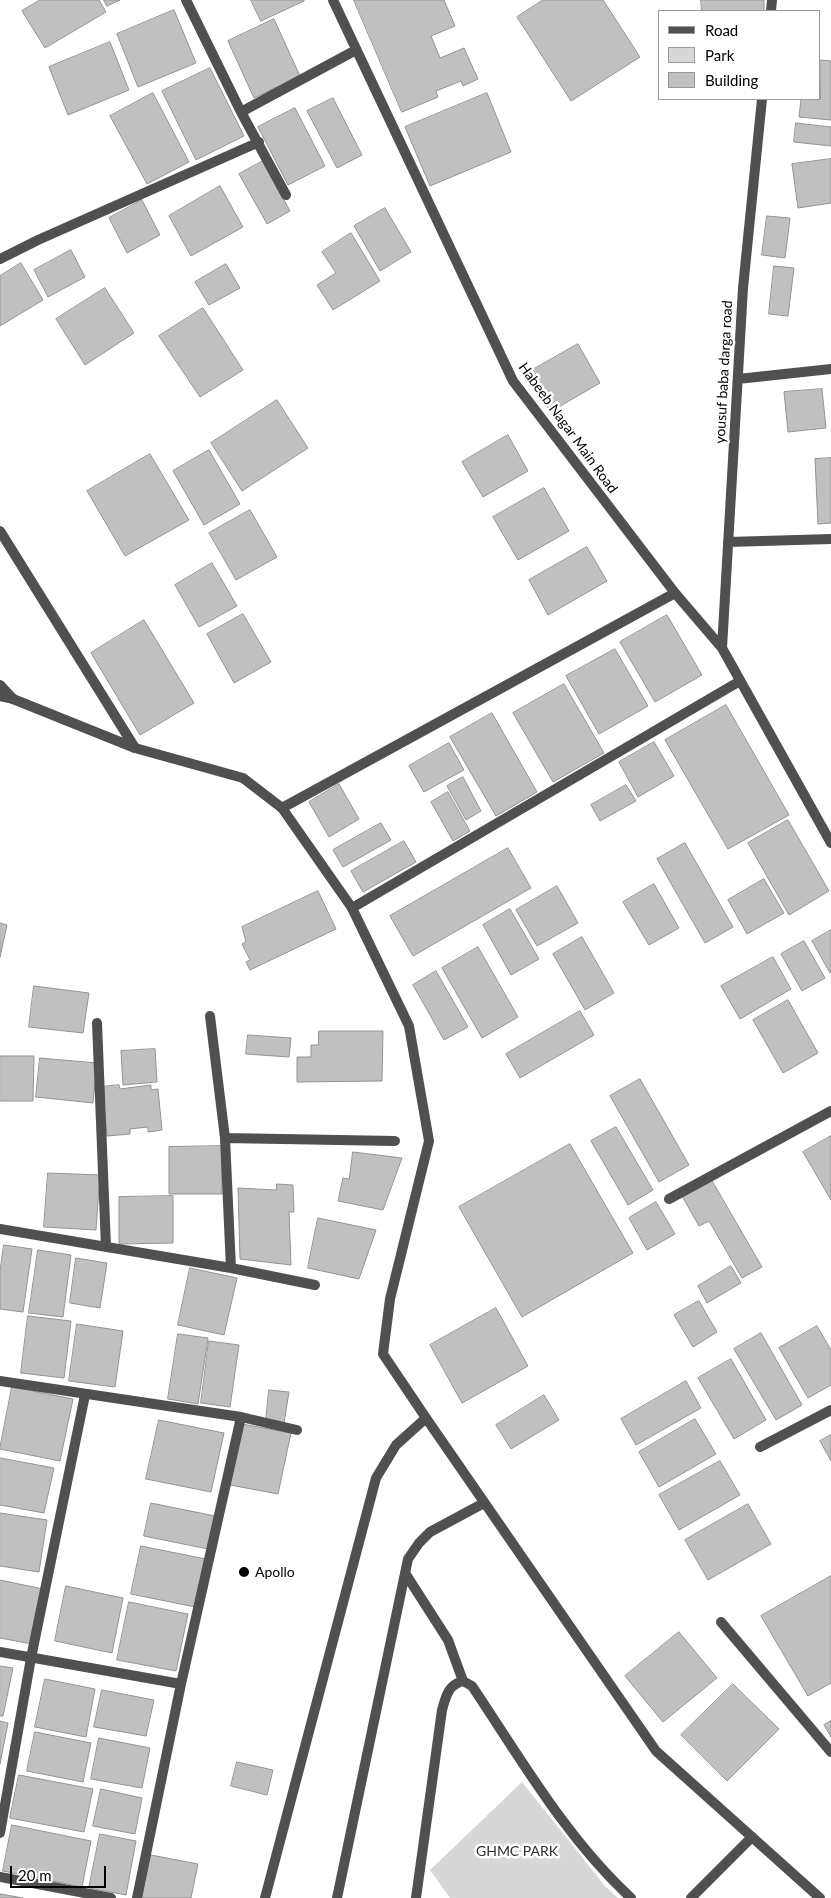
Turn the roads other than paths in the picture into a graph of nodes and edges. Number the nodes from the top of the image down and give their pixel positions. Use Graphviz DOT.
graph roads {
  1 [pos="186,0"];
  2 [pos="332,0"];
  3 [pos="356,50"];
  4 [pos="762,100"];
  5 [pos="241,112"];
  6 [pos="258,142"];
  7 [pos="286,195"];
  8 [pos="0,259"];
  9 [pos="831,369"];
  10 [pos="738,379"];
  11 [pos="0,531"];
  12 [pos="831,539"];
  13 [pos="728,542"];
  14 [pos="675,593"];
  15 [pos="722,648"];
  16 [pos="740,680"];
  17 [pos="0,685"];
  18 [pos="0,696"];
  19 [pos="13,699"];
  20 [pos="135,748"];
  21 [pos="282,808"];
  22 [pos="831,842"];
  23 [pos="352,908"];
  24 [pos="210,1016"];
  25 [pos="97,1022"];
  26 [pos="831,1111"];
  27 [pos="225,1138"];
  28 [pos="395,1141"];
  29 [pos="668,1198"];
  30 [pos="0,1229"];
  31 [pos="106,1247"];
  32 [pos="231,1268"];
  33 [pos="314,1285"];
  34 [pos="0,1381"];
  35 [pos="85,1395"];
  36 [pos="831,1410"];
  37 [pos="241,1417"];
  38 [pos="426,1418"];
  39 [pos="297,1430"];
  40 [pos="760,1447"];
  41 [pos="484,1503"];
  42 [pos="405,1573"];
  43 [pos="720,1622"];
  44 [pos="0,1652"];
  45 [pos="31,1658"];
  46 [pos="463,1681"];
  47 [pos="181,1684"];
  48 [pos="831,1752"];
  49 [pos="0,1833"];
  50 [pos="752,1837"];
  51 [pos="0,1877"];
  52 [pos="111,1898"];
  53 [pos="137,1898"];
  54 [pos="264,1898"];
  55 [pos="337,1898"];
  56 [pos="416,1898"];
  57 [pos="632,1898"];
  58 [pos="691,1898"];
  59 [pos="820,1898"];
  1 -- 5 [label="street"];
  2 -- 3 [label="street, Habeeb Nagar Main Road"];
  3 -- 5 [label="street"];
  3 -- 14 [label="street, Habeeb Nagar Main Road"];
  4 -- 10 [label="street, yousuf baba darga road"];
  5 -- 6 [label="street"];
  6 -- 7 [label="street"];
  6 -- 8 [label="street"];
  9 -- 10 [label="street"];
  10 -- 13 [label="street, yousuf baba darga road"];
  11 -- 20 [label="street"];
  12 -- 13 [label="street"];
  13 -- 15 [label="street, yousuf baba darga road"];
  14 -- 15 [label="street, Habeeb Nagar Main Road"];
  14 -- 21 [label="street"];
  15 -- 16 [label="street, Habeeb Nagar Main Road"];
  16 -- 22 [label="street, Habeeb Nagar Main Road"];
  16 -- 23 [label="street"];
  17 -- 19 [label="street"];
  18 -- 19 [label="street"];
  19 -- 20 [label="street"];
  20 -- 21 [label="street"];
  21 -- 23 [label="street"];
  23 -- 38 [label="street"];
  24 -- 27 [label="street"];
  25 -- 31 [label="street"];
  26 -- 29 [label="street"];
  27 -- 28 [label="street"];
  27 -- 32 [label="street"];
  30 -- 31 [label="street"];
  31 -- 32 [label="street"];
  32 -- 33 [label="street"];
  34 -- 35 [label="street"];
  35 -- 37 [label="street"];
  35 -- 45 [label="street"];
  36 -- 40 [label="street"];
  37 -- 39 [label="street"];
  37 -- 47 [label="street"];
  38 -- 41 [label="street"];
  38 -- 54 [label="street"];
  41 -- 42 [label="street"];
  41 -- 50 [label="street"];
  42 -- 46 [label="street"];
  42 -- 55 [label="street"];
  43 -- 48 [label="street"];
  44 -- 45 [label="street"];
  45 -- 47 [label="street"];
  45 -- 49 [label="street"];
  46 -- 56 [label="street"];
  46 -- 57 [label="street"];
  47 -- 53 [label="street"];
  50 -- 58 [label="street"];
  50 -- 59 [label="street"];
  51 -- 52 [label="street"];
}
